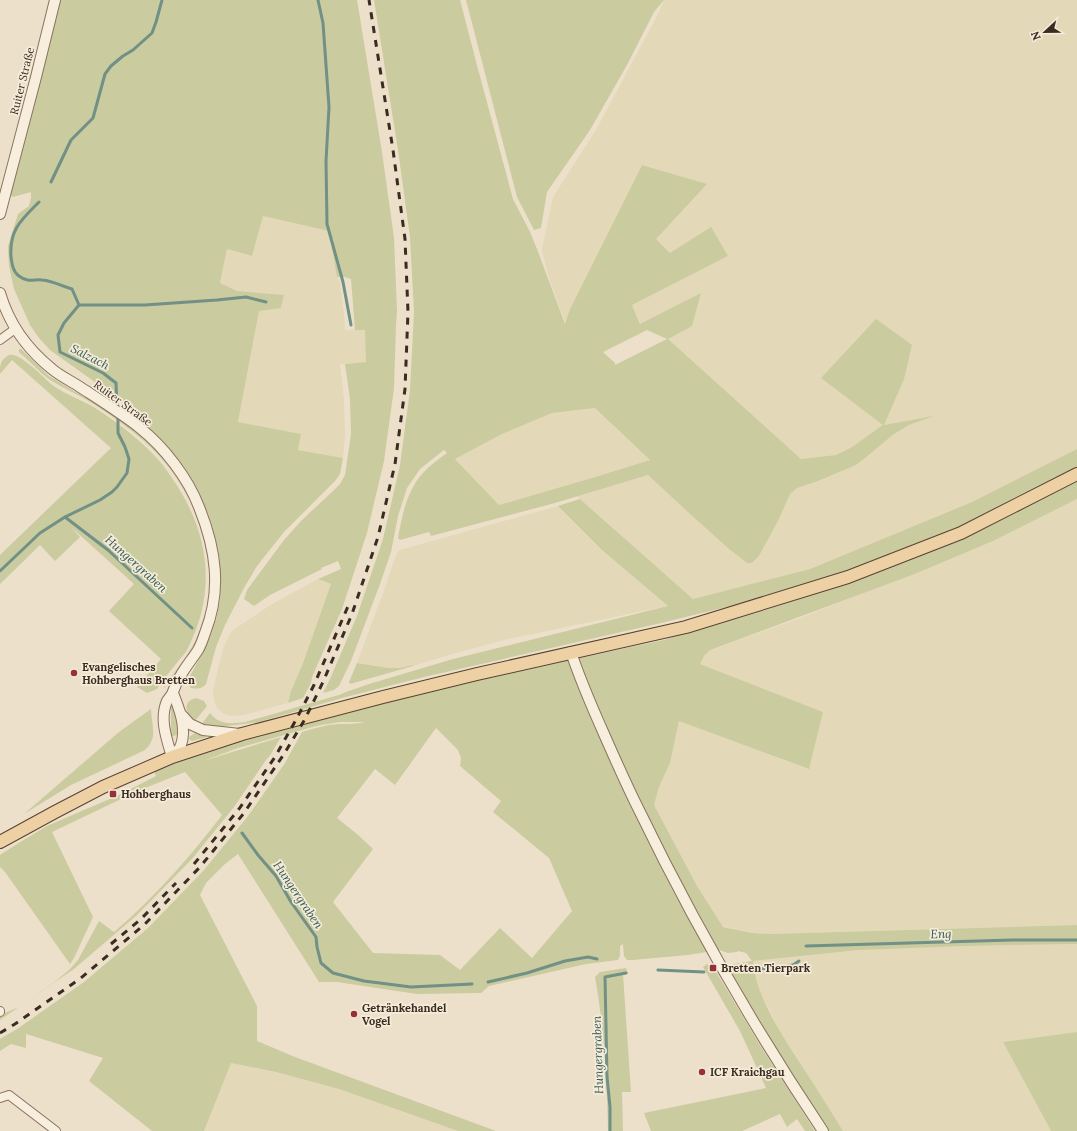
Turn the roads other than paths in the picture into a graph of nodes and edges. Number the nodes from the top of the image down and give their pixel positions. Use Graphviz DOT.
graph roads {
  1 [pos="55,0"];
  2 [pos="0,214"];
  3 [pos="0,293"];
  4 [pos="15,328"];
  5 [pos="0,340"];
  6 [pos="1077,474"];
  7 [pos="571,652"];
  8 [pos="172,693"];
  9 [pos="181,714"];
  10 [pos="242,734"];
  11 [pos="172,757"];
  12 [pos="0,842"];
  13 [pos="0,1098"];
  14 [pos="56,1131"];
  15 [pos="823,1131"];
  1 -- 2 [label="street, Ruiter Straße"];
  3 -- 4 [label="street, Ruiter Straße"];
  4 -- 5 [label="street"];
  4 -- 8 [label="street, Ruiter Straße"];
  6 -- 7 [label="main road"];
  7 -- 10 [label="main road"];
  7 -- 15 [label="street"];
  8 -- 9 [label="street"];
  8 -- 11 [label="street, Ruiter Straße"];
  9 -- 10 [label="street"];
  9 -- 11 [label="street"];
  10 -- 11 [label="main road"];
  11 -- 12 [label="main road"];
  13 -- 14 [label="street"];
}
